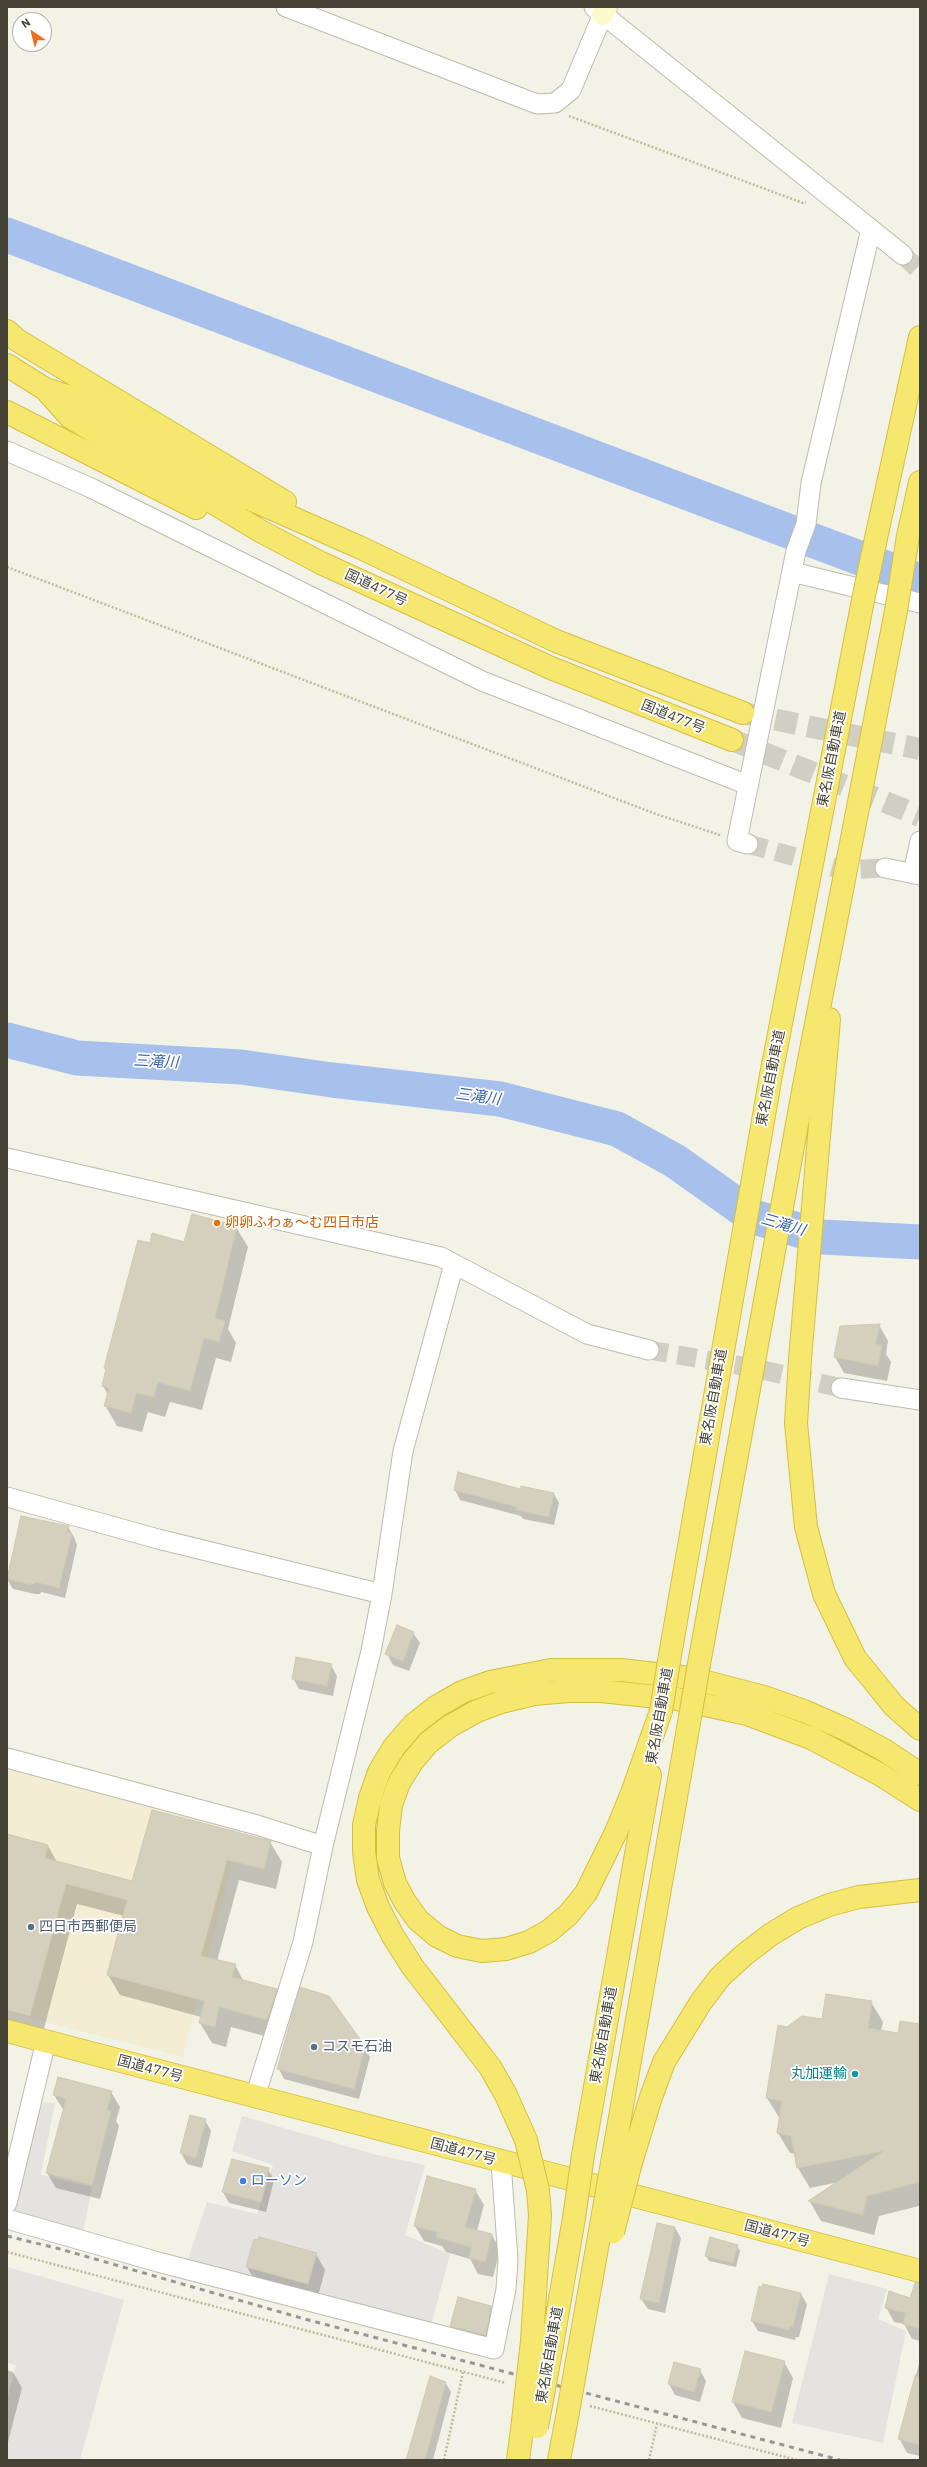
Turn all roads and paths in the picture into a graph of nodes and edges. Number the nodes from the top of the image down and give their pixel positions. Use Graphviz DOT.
graph roads {
  1 [pos="286,7"];
  2 [pos="601,9"];
  3 [pos="566,115"];
  4 [pos="830,194"];
  5 [pos="871,229"];
  6 [pos="903,255"];
  7 [pos="7,331"];
  8 [pos="920,338"];
  9 [pos="7,365"];
  10 [pos="45,389"];
  11 [pos="7,412"];
  12 [pos="7,451"];
  13 [pos="920,482"];
  14 [pos="359,547"];
  15 [pos="321,563"];
  16 [pos="7,567"];
  17 [pos="792,572"];
  18 [pos="920,603"];
  19 [pos="743,712"];
  20 [pos="732,740"];
  21 [pos="748,785"];
  22 [pos="920,841"];
  23 [pos="742,842"];
  24 [pos="885,868"];
  25 [pos="916,874"];
  26 [pos="814,1088"];
  27 [pos="7,1158"];
  28 [pos="454,1264"];
  29 [pos="649,1350"];
  30 [pos="841,1388"];
  31 [pos="920,1400"];
  32 [pos="7,1497"];
  33 [pos="382,1594"];
  34 [pos="661,1711"];
  35 [pos="920,1729"];
  36 [pos="7,1758"];
  37 [pos="920,1774"];
  38 [pos="920,1800"];
  39 [pos="323,1846"];
  40 [pos="920,1890"];
  41 [pos="7,2031"];
  42 [pos="46,2040"];
  43 [pos="255,2097"];
  44 [pos="501,2162"];
  45 [pos="621,2165"];
  46 [pos="7,2203"];
  47 [pos="7,2219"];
  48 [pos="7,2252"];
  49 [pos="920,2271"];
  50 [pos="542,2343"];
  51 [pos="530,2424"];
  52 [pos="444,2460"];
  53 [pos="518,2460"];
  54 [pos="531,2460"];
  55 [pos="559,2460"];
  56 [pos="649,2460"];
  57 [pos="797,2460"];
  1 -- 2 [label="street"];
  2 -- 4 [label="street"];
  3 -- 4 [label="path"];
  4 -- 5 [label="street"];
  5 -- 6 [label="street"];
  5 -- 17 [label="street"];
  7 -- 14 [label="highway"];
  8 -- 34 [label="highway, 東名阪自動車道, bridge"];
  9 -- 10 [label="highway, 国道477号"];
  10 -- 14 [label="highway, 国道477号"];
  10 -- 15 [label="highway, 国道477号"];
  11 -- 15 [label="highway"];
  12 -- 21 [label="street"];
  13 -- 26 [label="highway, 東名阪自動車道, bridge"];
  14 -- 19 [label="highway, 国道477号"];
  15 -- 20 [label="highway, 国道477号"];
  16 -- 23 [label="path"];
  17 -- 18 [label="street"];
  17 -- 21 [label="street"];
  21 -- 23 [label="street"];
  22 -- 25 [label="street"];
  24 -- 25 [label="street"];
  26 -- 35 [label="highway"];
  26 -- 45 [label="highway, 東名阪自動車道, bridge"];
  27 -- 28 [label="street"];
  28 -- 29 [label="street"];
  28 -- 33 [label="street"];
  30 -- 31 [label="street"];
  32 -- 33 [label="street"];
  33 -- 39 [label="street"];
  34 -- 38 [label="highway"];
  34 -- 50 [label="highway, 東名阪自動車道, bridge"];
  36 -- 39 [label="street"];
  37 -- 50 [label="highway, bridge"];
  39 -- 43 [label="street"];
  40 -- 45 [label="highway"];
  41 -- 42 [label="highway, 国道477号"];
  42 -- 43 [label="highway, 国道477号"];
  42 -- 46 [label="street"];
  43 -- 44 [label="highway, 国道477号"];
  44 -- 47 [label="street"];
  44 -- 49 [label="highway, 国道477号"];
  45 -- 55 [label="highway, 東名阪自動車道, bridge"];
  48 -- 52 [label="path"];
  50 -- 51 [label="highway, bridge"];
  51 -- 53 [label="highway"];
  51 -- 54 [label="highway"];
  56 -- 57 [label="path"];
}
